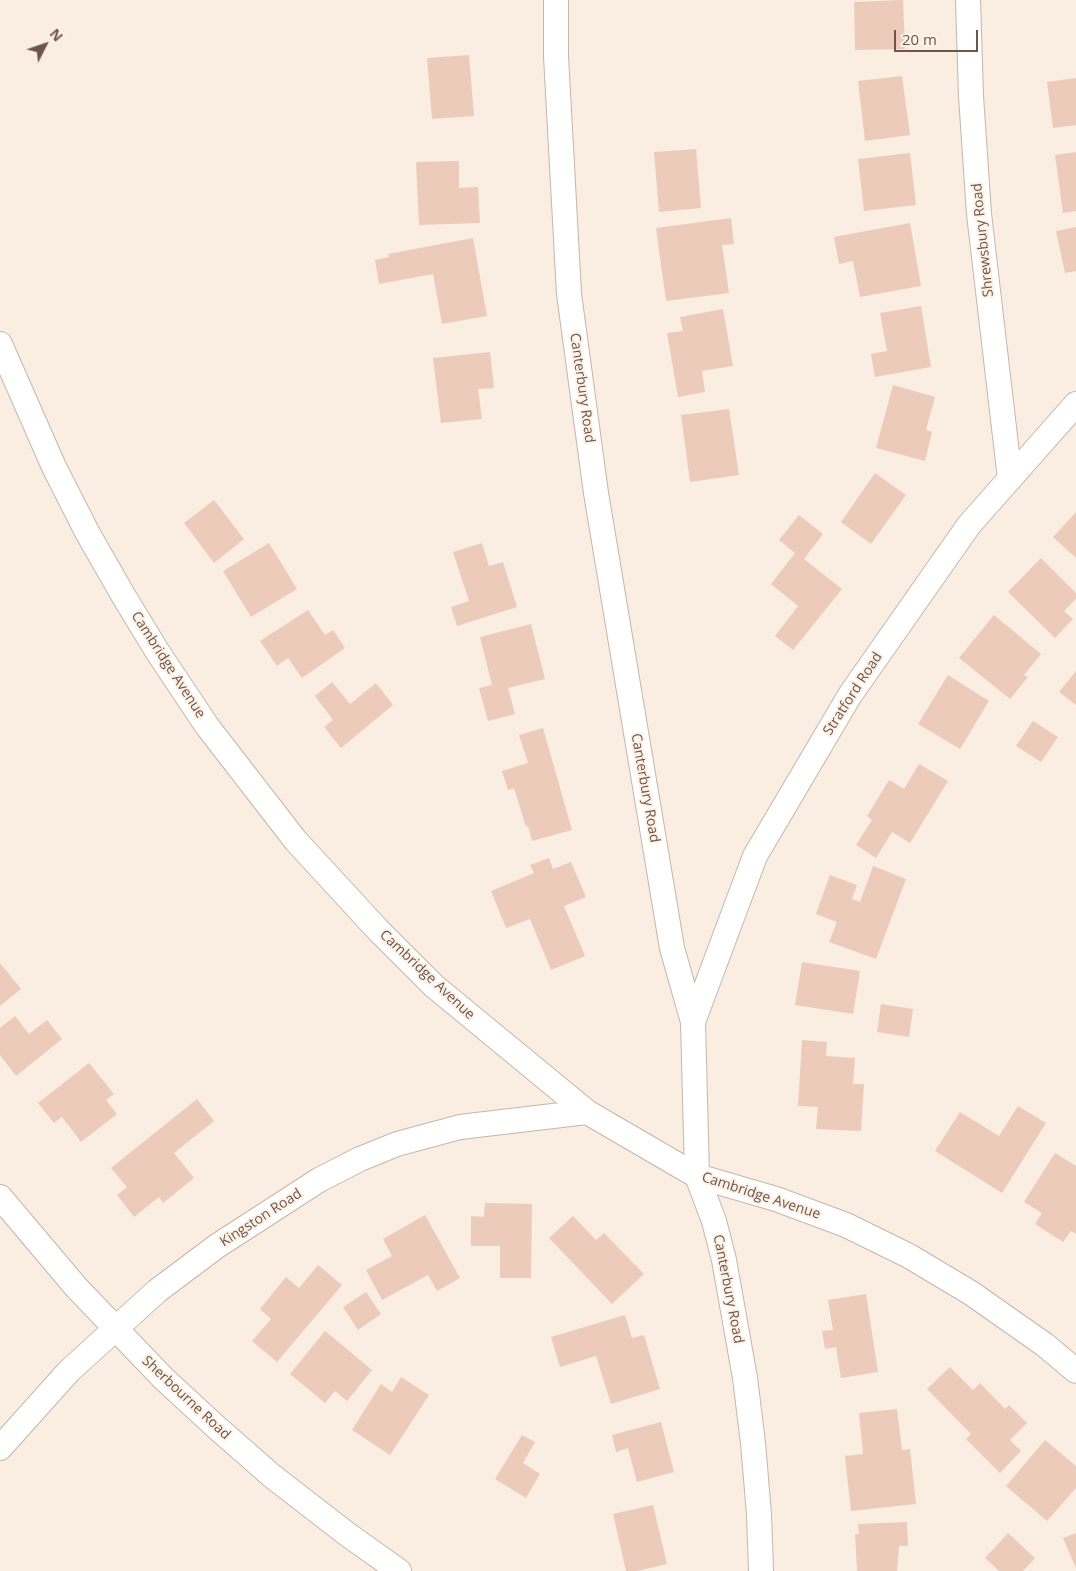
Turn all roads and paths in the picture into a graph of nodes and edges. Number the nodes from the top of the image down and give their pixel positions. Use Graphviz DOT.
graph roads {
  1 [pos="556,0"];
  2 [pos="968,0"];
  3 [pos="0,344"];
  4 [pos="1076,404"];
  5 [pos="1010,479"];
  6 [pos="693,1022"];
  7 [pos="587,1112"];
  8 [pos="697,1176"];
  9 [pos="0,1197"];
  10 [pos="116,1329"];
  11 [pos="1076,1371"];
  12 [pos="0,1448"];
  13 [pos="399,1571"];
  14 [pos="760,1571"];
  1 -- 6 [label="street, Canterbury Road"];
  2 -- 5 [label="street, Shrewsbury Road"];
  3 -- 7 [label="street, Cambridge Avenue"];
  4 -- 5 [label="street, Stratford Road"];
  5 -- 6 [label="street, Stratford Road"];
  6 -- 8 [label="street, Canterbury Road"];
  7 -- 8 [label="street, Cambridge Avenue"];
  7 -- 10 [label="street, Kingston Road"];
  8 -- 11 [label="street, Cambridge Avenue"];
  8 -- 14 [label="street, Canterbury Road"];
  9 -- 10 [label="street, Sherbourne Road"];
  10 -- 12 [label="street, Kingston Road"];
  10 -- 13 [label="street, Sherbourne Road"];
}
